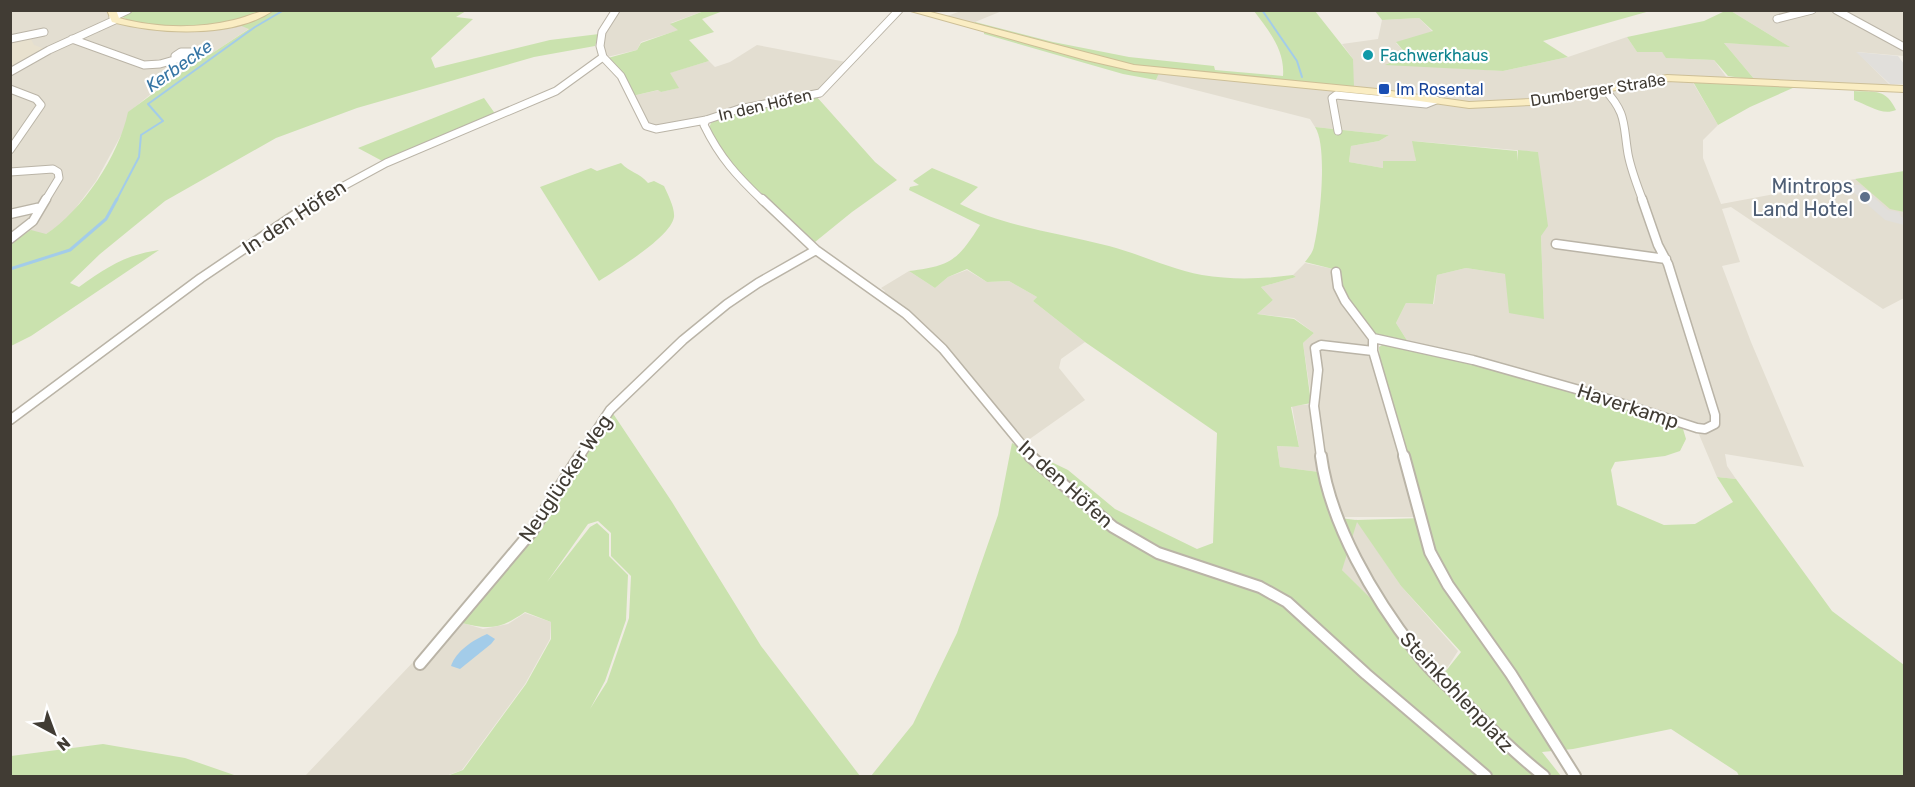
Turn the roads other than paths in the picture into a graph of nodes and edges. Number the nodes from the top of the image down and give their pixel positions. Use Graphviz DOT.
graph roads {
  1 [pos="128,10"];
  2 [pos="270,10"];
  3 [pos="616,10"];
  4 [pos="899,10"];
  5 [pos="911,10"];
  6 [pos="1812,10"];
  7 [pos="1836,10"];
  8 [pos="113,16"];
  9 [pos="1777,19"];
  10 [pos="44,32"];
  11 [pos="10,39"];
  12 [pos="72,39"];
  13 [pos="1905,46"];
  14 [pos="603,57"];
  15 [pos="176,59"];
  16 [pos="10,72"];
  17 [pos="10,89"];
  18 [pos="1604,89"];
  19 [pos="1905,89"];
  20 [pos="1436,100"];
  21 [pos="706,120"];
  22 [pos="1338,131"];
  23 [pos="10,150"];
  24 [pos="10,172"];
  25 [pos="41,207"];
  26 [pos="10,214"];
  27 [pos="10,239"];
  28 [pos="1556,244"];
  29 [pos="816,250"];
  30 [pos="1666,259"];
  31 [pos="1336,272"];
  32 [pos="1373,338"];
  33 [pos="1373,351"];
  34 [pos="10,420"];
  35 [pos="420,664"];
  36 [pos="1486,777"];
  37 [pos="1544,777"];
  38 [pos="1575,777"];
  1 -- 8 [label="street"];
  2 -- 8 [label="main road"];
  3 -- 14 [label="street"];
  4 -- 21 [label="street, In den Höfen"];
  5 -- 20 [label="main road, Dumberger Straße"];
  6 -- 9 [label="street"];
  7 -- 13 [label="street"];
  8 -- 12 [label="street"];
  10 -- 11 [label="street"];
  12 -- 15 [label="street"];
  12 -- 16 [label="street"];
  14 -- 21 [label="street, In den Höfen"];
  14 -- 34 [label="street, In den Höfen"];
  17 -- 23 [label="street"];
  18 -- 19 [label="main road, Dumberger Straße"];
  18 -- 20 [label="main road, Dumberger Straße"];
  18 -- 30 [label="street, Haverkamp"];
  20 -- 22 [label="street, Dumberger Straße"];
  21 -- 29 [label="street, In den Höfen"];
  24 -- 25 [label="street"];
  25 -- 26 [label="street"];
  25 -- 27 [label="street"];
  28 -- 30 [label="street"];
  29 -- 35 [label="street, Neuglücker Weg"];
  29 -- 36 [label="street, In den Höfen"];
  30 -- 32 [label="street, Haverkamp"];
  31 -- 32 [label="street"];
  32 -- 33 [label="street, Steinkohlenplatz"];
  33 -- 37 [label="street, Steinkohlenplatz"];
  33 -- 38 [label="street, Steinkohlenplatz"];
}
